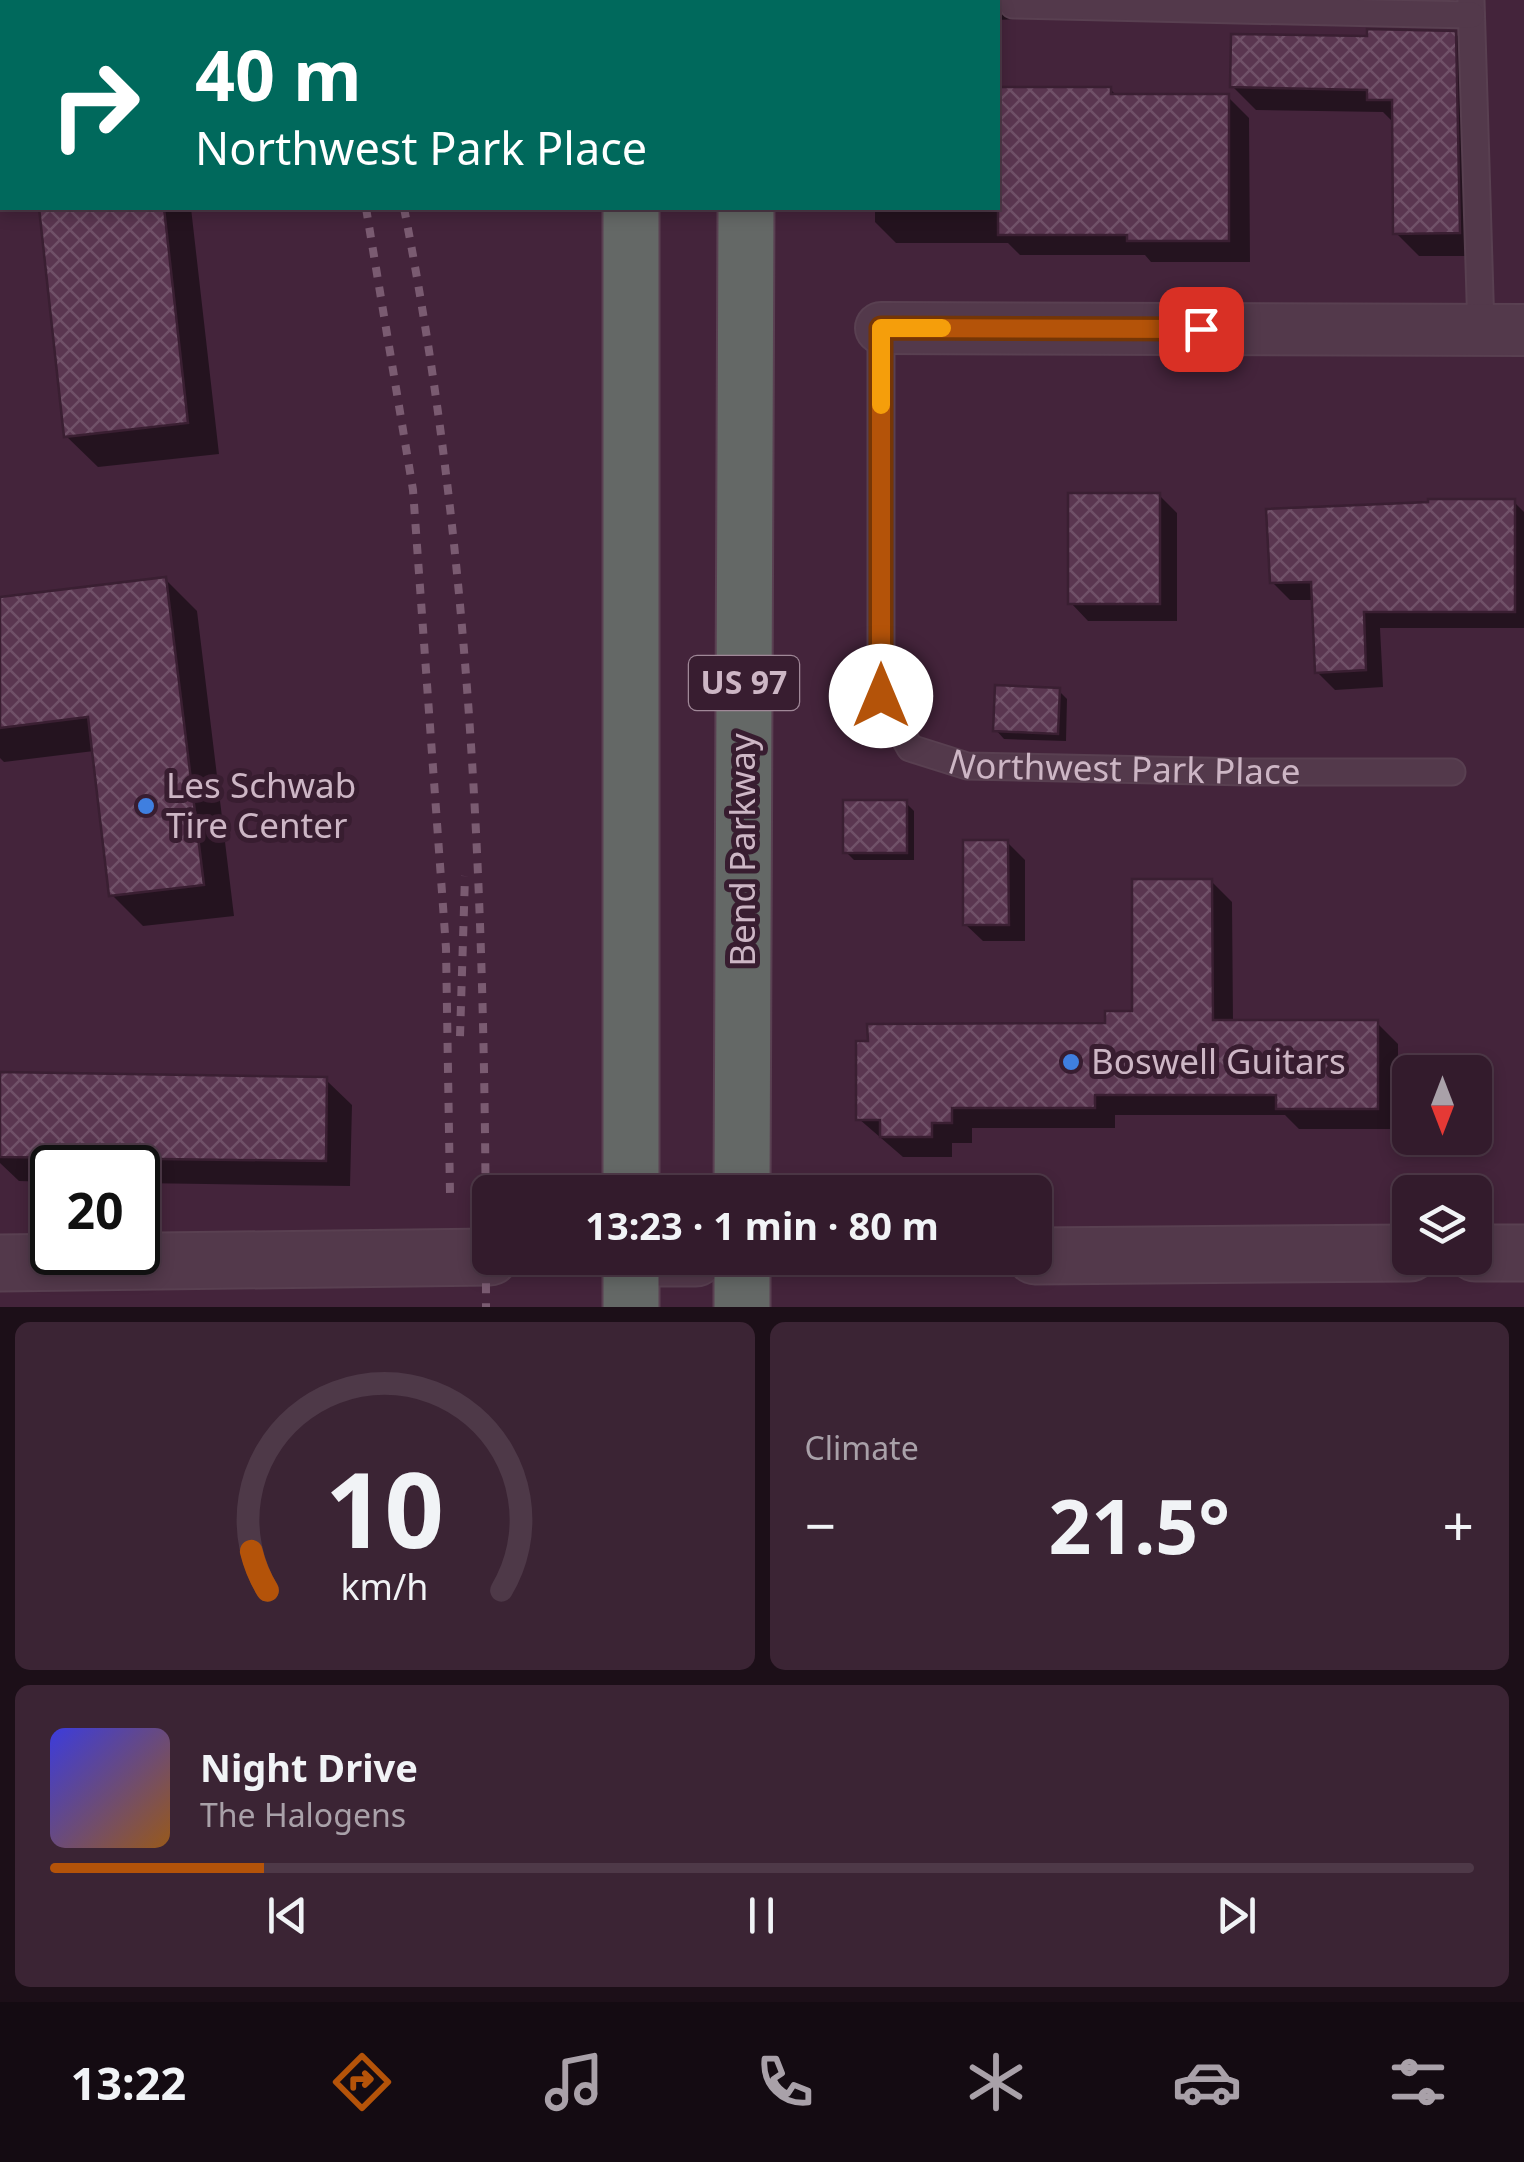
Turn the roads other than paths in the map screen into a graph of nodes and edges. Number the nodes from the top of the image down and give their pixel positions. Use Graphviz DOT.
graph roads {
  1 [pos="1014,5"];
  2 [pos="1471,8"];
  3 [pos="630,210"];
  4 [pos="746,210"];
  5 [pos="881,328"];
  6 [pos="1502,330"];
  7 [pos="1452,772"];
  8 [pos="631,1175"];
  9 [pos="742,1175"];
  10 [pos="1492,1253"];
  11 [pos="1524,1253"];
  12 [pos="1392,1254"];
  13 [pos="1052,1256"];
  14 [pos="472,1257"];
  15 [pos="0,1263"];
  16 [pos="632,1275"];
  17 [pos="742,1275"];
  18 [pos="631,1307"];
  19 [pos="742,1307"];
  1 -- 2 [label="lane"];
  2 -- 6 [label="lane"];
  3 -- 8 [label="highway"];
  4 -- 9 [label="highway, Bend Parkway / US 97"];
  5 -- 6 [label="street, Northwest Park Place"];
  5 -- 7 [label="lane, Northwest Park Place"];
  10 -- 11 [label="street"];
  12 -- 13 [label="street"];
  14 -- 15 [label="street"];
  16 -- 18 [label="highway"];
  17 -- 19 [label="highway"];
}
